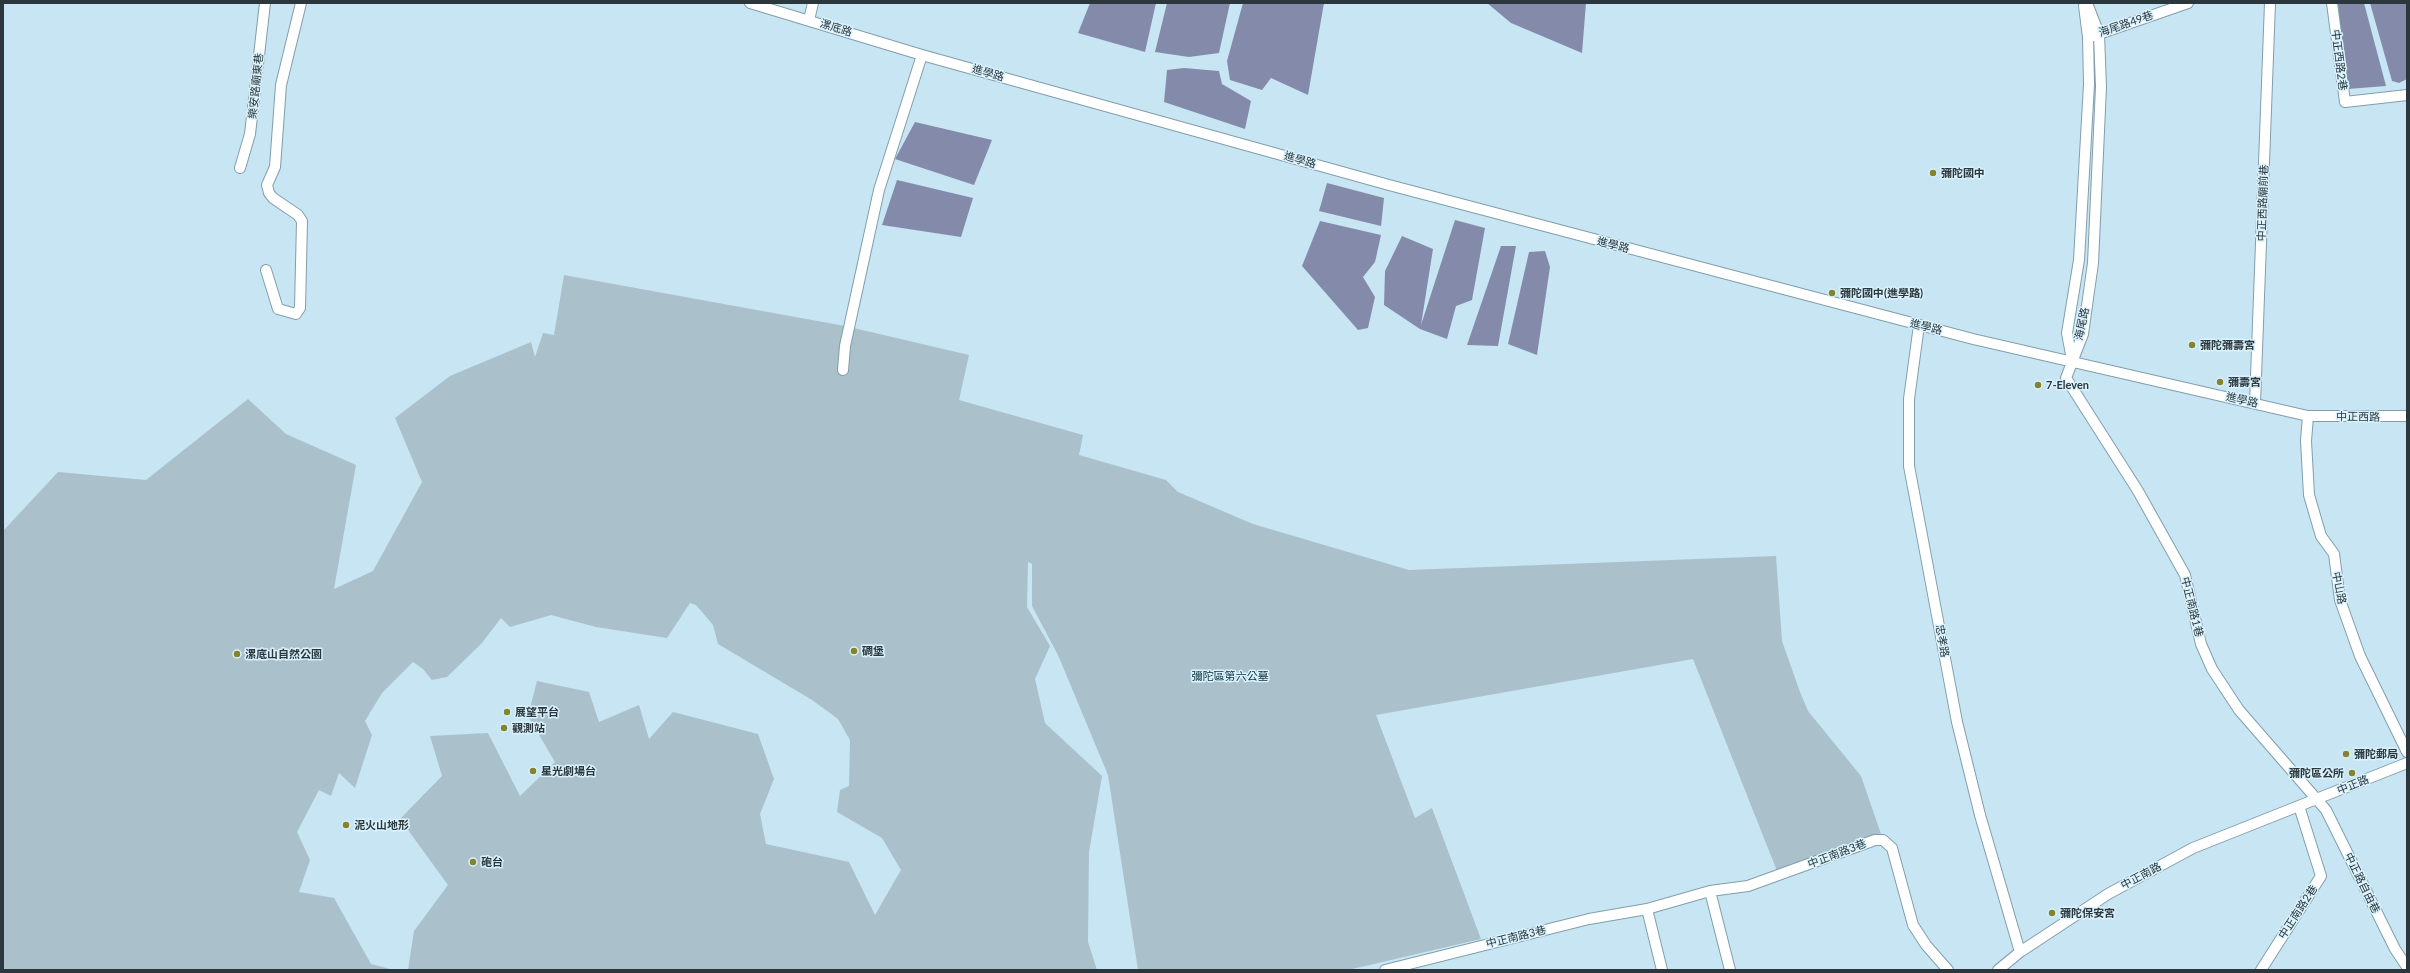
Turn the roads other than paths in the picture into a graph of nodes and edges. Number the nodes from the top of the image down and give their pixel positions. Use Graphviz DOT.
graph roads {
  1 [pos="265,3"];
  2 [pos="302,3"];
  3 [pos="750,3"];
  4 [pos="813,3"];
  5 [pos="2083,3"];
  6 [pos="2087,3"];
  7 [pos="2188,3"];
  8 [pos="2270,3"];
  9 [pos="2332,3"];
  10 [pos="808,20"];
  11 [pos="2099,34"];
  12 [pos="2088,37"];
  13 [pos="922,55"];
  14 [pos="2407,95"];
  15 [pos="240,168"];
  16 [pos="266,270"];
  17 [pos="1919,325"];
  18 [pos="2072,360"];
  19 [pos="843,370"];
  20 [pos="2255,403"];
  21 [pos="2308,416"];
  22 [pos="2407,416"];
  23 [pos="2407,752"];
  24 [pos="2407,763"];
  25 [pos="2317,800"];
  26 [pos="2299,806"];
  27 [pos="1710,891"];
  28 [pos="1647,909"];
  29 [pos="2020,952"];
  30 [pos="2407,968"];
  31 [pos="1385,970"];
  32 [pos="1662,970"];
  33 [pos="1730,970"];
  34 [pos="1948,970"];
  35 [pos="1998,970"];
  36 [pos="2261,970"];
  1 -- 15 [label="street, 樂安路廟東巷"];
  2 -- 16 [label="street"];
  3 -- 10 [label="street, 漯底路"];
  4 -- 10 [label="street"];
  5 -- 12 [label="street, 海尾路"];
  6 -- 11 [label="street, 海尾路"];
  7 -- 11 [label="street, 海尾路49巷"];
  8 -- 20 [label="street, 中正西路廟前巷"];
  9 -- 14 [label="street, 中正西路2巷"];
  10 -- 13 [label="street, 漯底路"];
  11 -- 12 [label="street, 海尾路49巷"];
  11 -- 18 [label="street, 海尾路"];
  12 -- 18 [label="street, 海尾路"];
  13 -- 17 [label="street, 進學路"];
  13 -- 19 [label="street"];
  17 -- 18 [label="street, 進學路"];
  17 -- 29 [label="street, 忠孝路"];
  18 -- 20 [label="street, 進學路"];
  18 -- 25 [label="street, 中正南路1巷"];
  20 -- 21 [label="street, 進學路"];
  21 -- 22 [label="street, 中正西路"];
  21 -- 23 [label="street, 中山路"];
  24 -- 25 [label="street, 中正路"];
  25 -- 26 [label="street, 中正路"];
  25 -- 30 [label="street, 中正路自由巷"];
  26 -- 29 [label="street, 中正南路"];
  26 -- 36 [label="street, 中正南路2巷"];
  27 -- 28 [label="street, 中正南路3巷"];
  27 -- 33 [label="street"];
  27 -- 34 [label="street, 中正南路3巷"];
  28 -- 31 [label="street, 中正南路3巷"];
  28 -- 32 [label="street"];
  29 -- 35 [label="street, 中正南路"];
}
